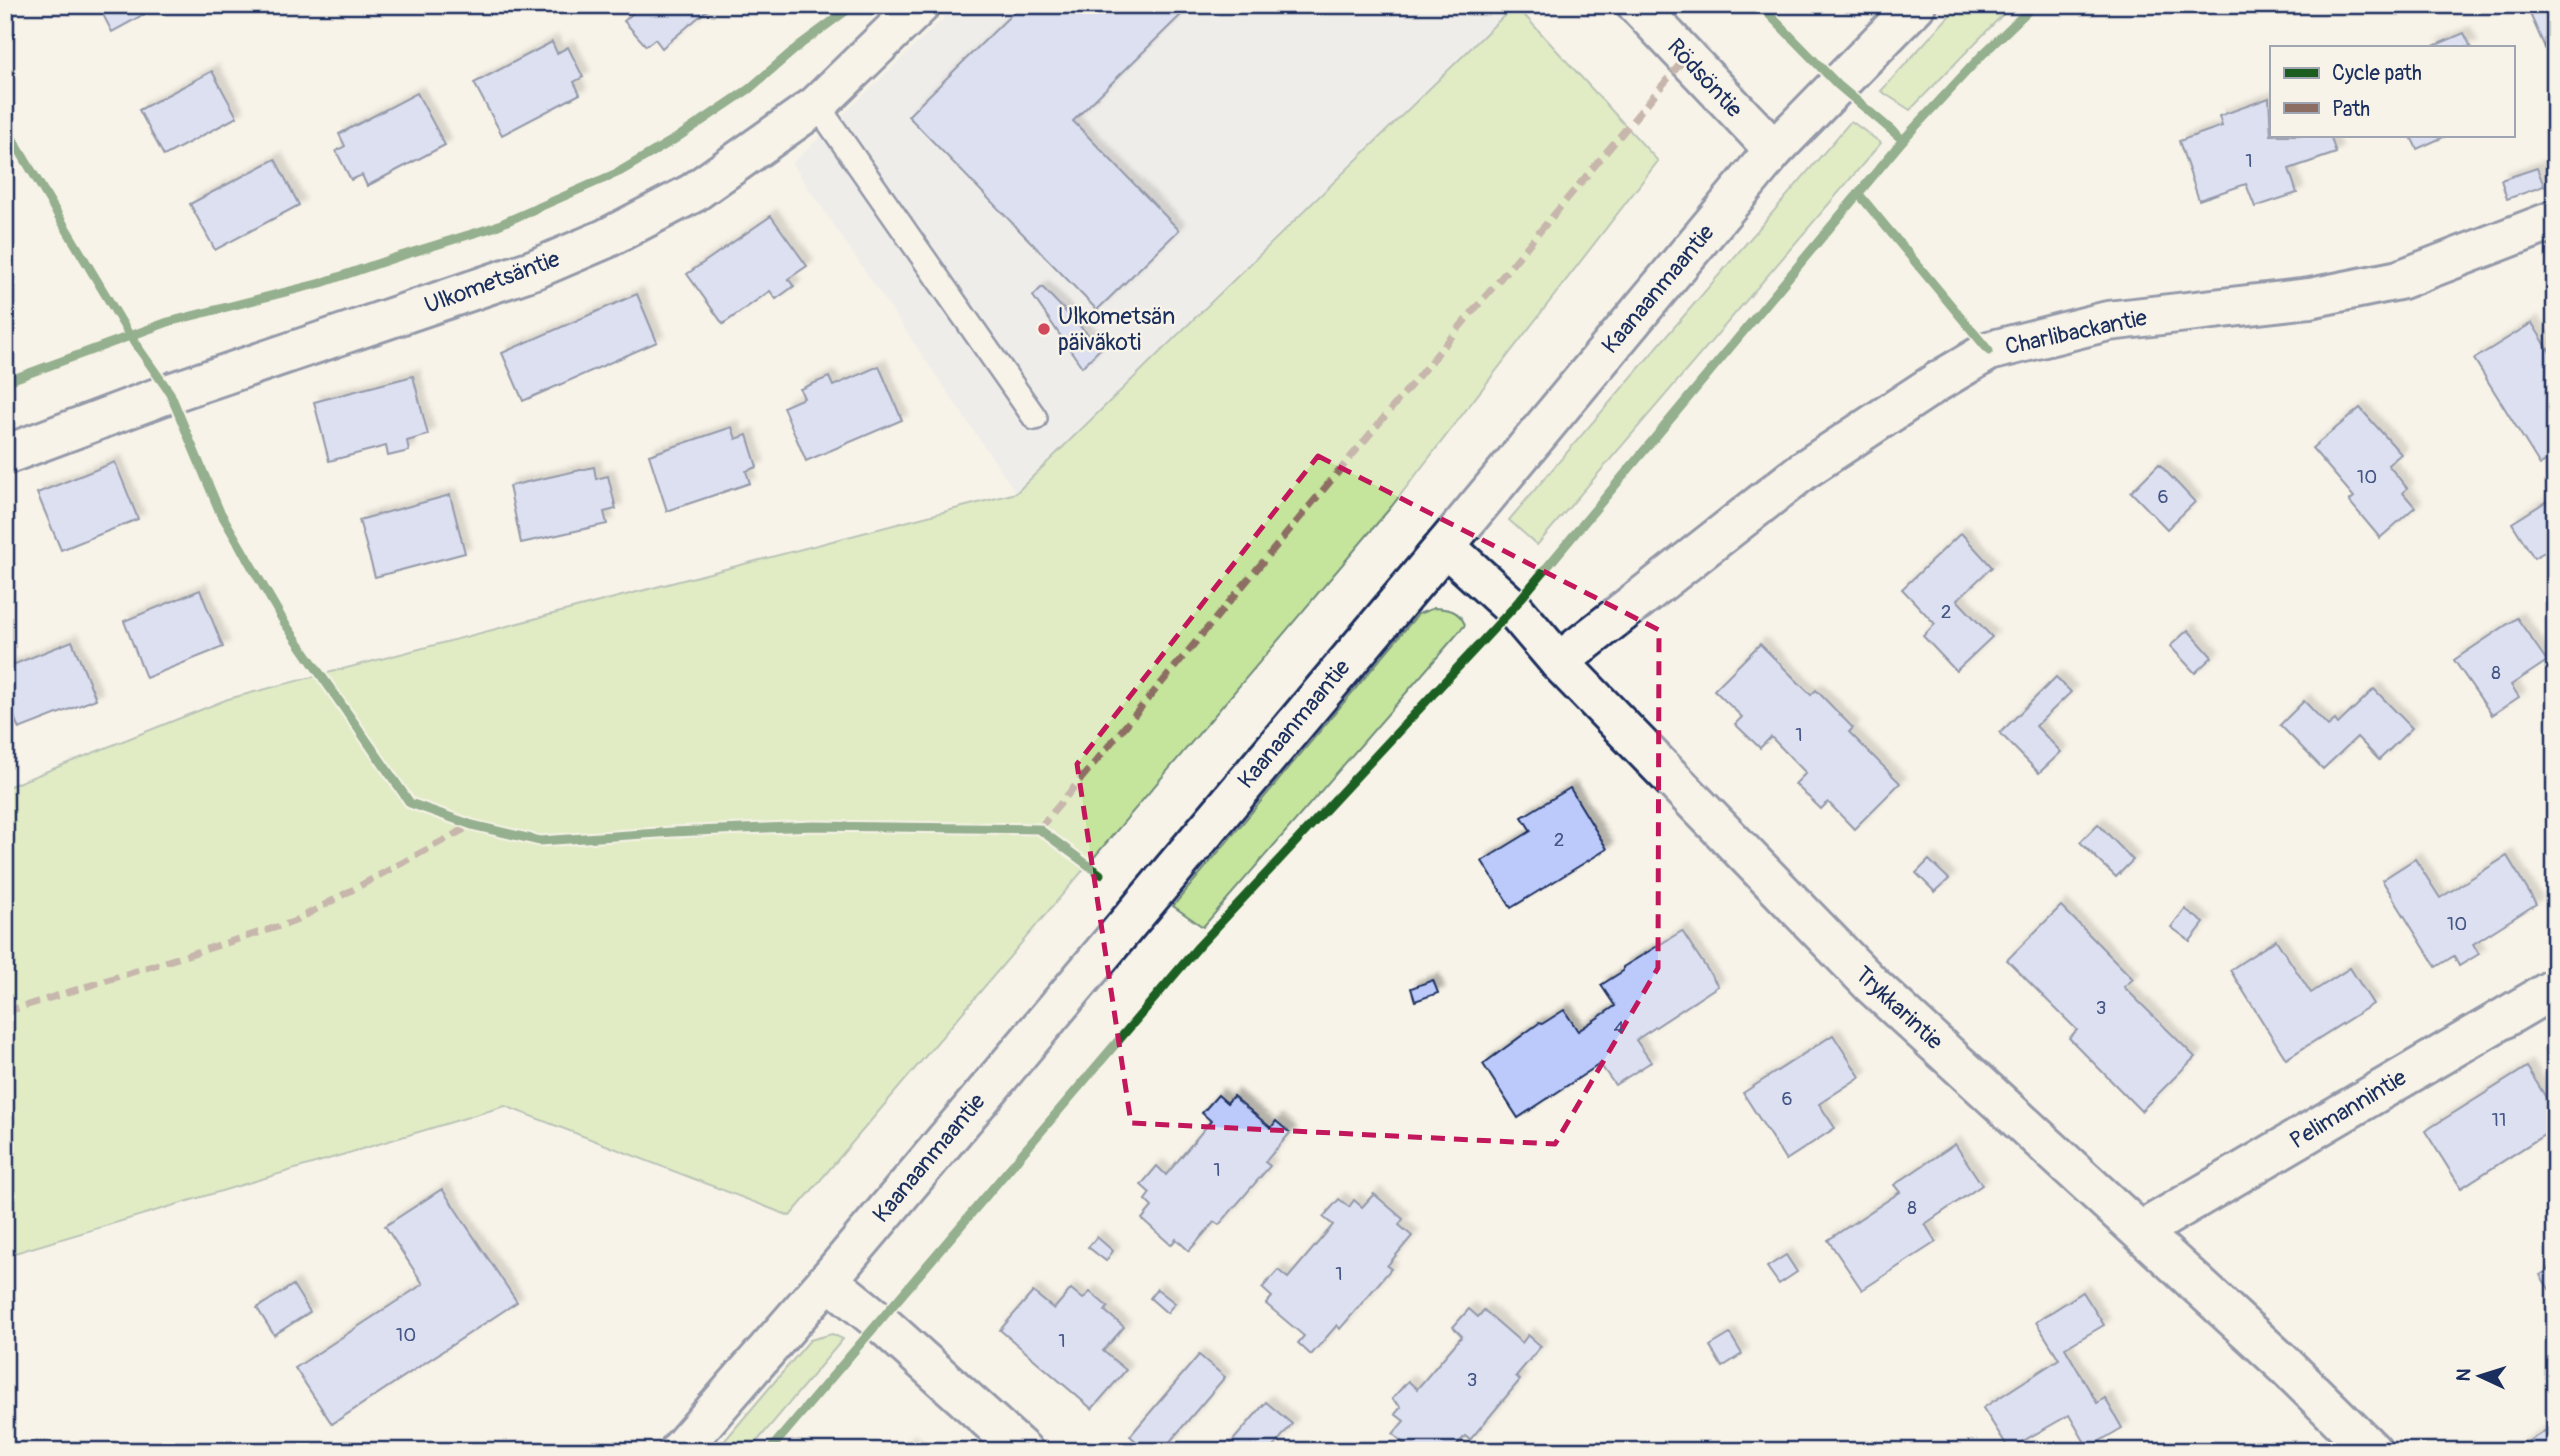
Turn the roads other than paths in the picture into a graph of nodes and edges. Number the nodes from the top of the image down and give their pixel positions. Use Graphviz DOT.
graph roads {
  1 [pos="920,5"];
  2 [pos="1637,5"];
  3 [pos="1916,5"];
  4 [pos="817,105"];
  5 [pos="1774,150"];
  6 [pos="2555,220"];
  7 [pos="1035,418"];
  8 [pos="5,455"];
  9 [pos="1445,546"];
  10 [pos="1559,662"];
  11 [pos="2555,988"];
  12 [pos="2141,1231"];
  13 [pos="828,1280"];
  14 [pos="680,1451"];
  15 [pos="1023,1451"];
  16 [pos="2372,1451"];
  1 -- 4 [label="street, Ulkometsäntie"];
  2 -- 5 [label="street, Rödsöntie"];
  3 -- 5 [label="street, Kaanaanmaantie"];
  4 -- 7 [label="lane"];
  4 -- 8 [label="street, Ulkometsäntie"];
  5 -- 9 [label="street, Kaanaanmaantie"];
  6 -- 10 [label="street, Charlibackantie"];
  9 -- 10 [label="street, Trykkarintie"];
  9 -- 13 [label="street, Kaanaanmaantie"];
  10 -- 12 [label="street, Trykkarintie"];
  11 -- 12 [label="street, Pelimannintie"];
  12 -- 16 [label="street, Trykkarintie"];
  13 -- 14 [label="street, Kaanaanmaantie"];
  13 -- 15 [label="street"];
}
